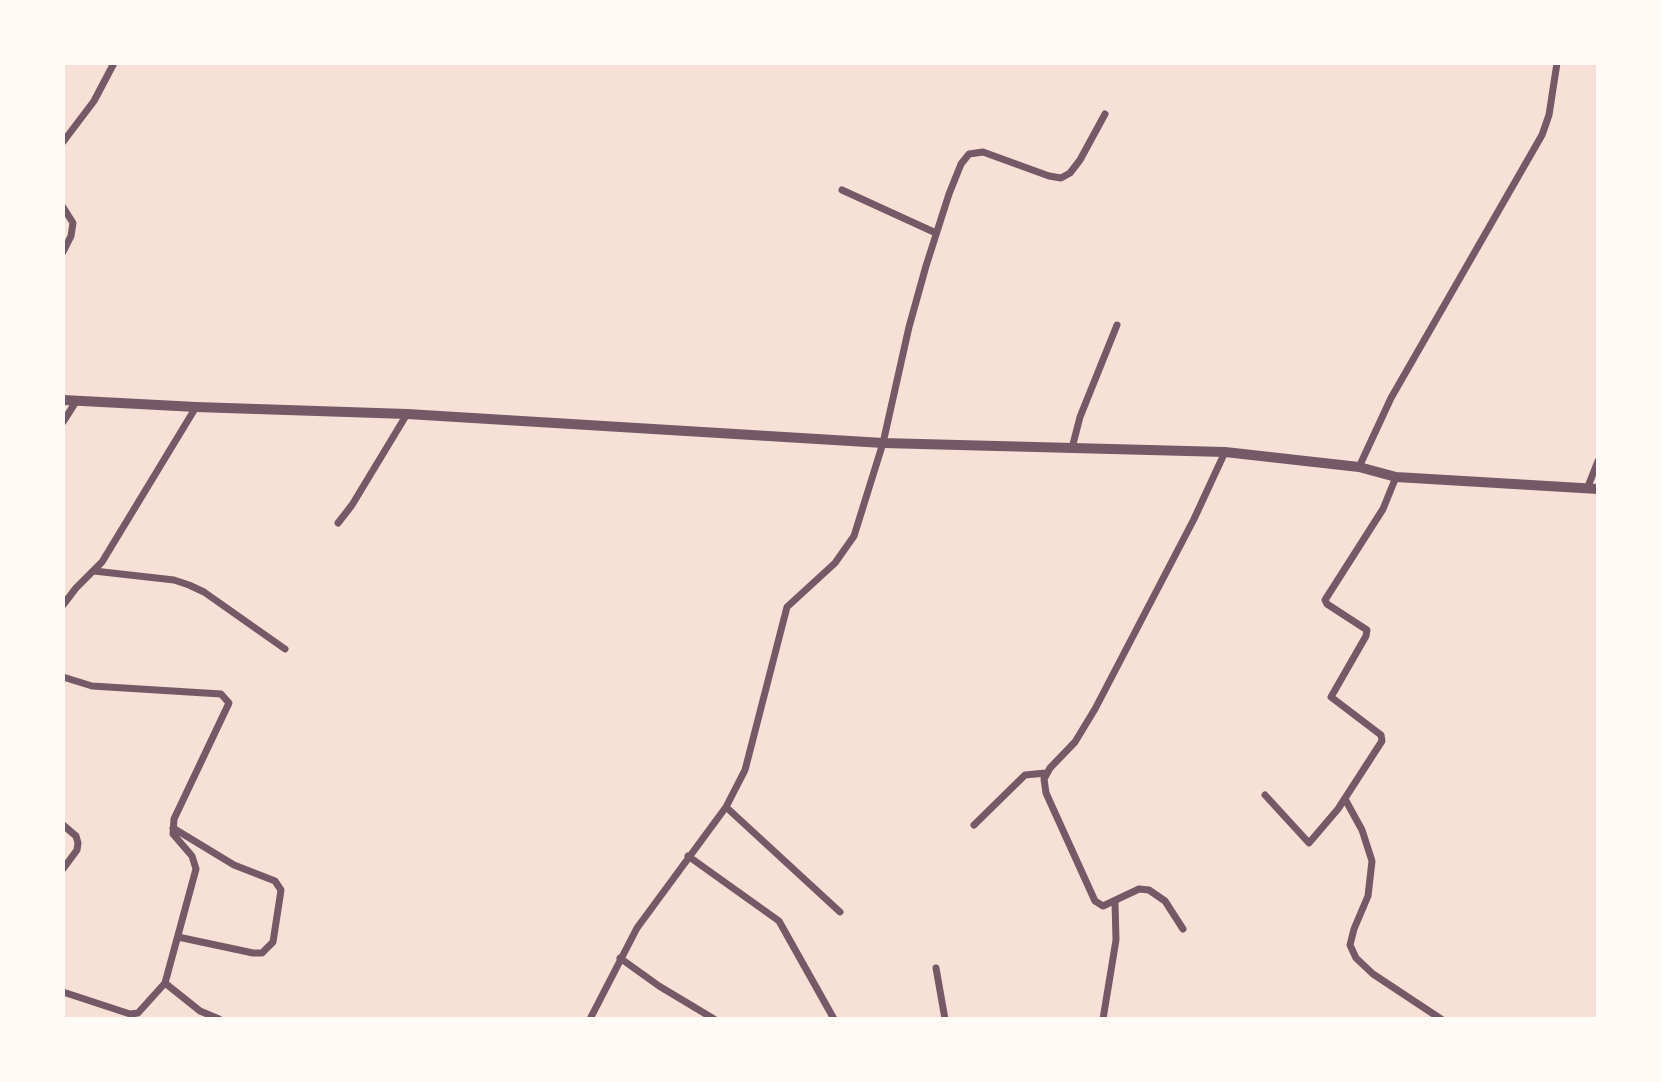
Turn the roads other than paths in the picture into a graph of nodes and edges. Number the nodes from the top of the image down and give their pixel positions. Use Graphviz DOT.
graph roads {
  1 [pos="114,63"];
  2 [pos="1557,63"];
  3 [pos="1104,114"];
  4 [pos="63,142"];
  5 [pos="842,190"];
  6 [pos="63,207"];
  7 [pos="936,233"];
  8 [pos="63,251"];
  9 [pos="1117,325"];
  10 [pos="63,400"];
  11 [pos="77,400"];
  12 [pos="196,407"];
  13 [pos="407,414"];
  14 [pos="63,422"];
  15 [pos="883,443"];
  16 [pos="1072,448"];
  17 [pos="1225,452"];
  18 [pos="1598,461"];
  19 [pos="1359,467"];
  20 [pos="1396,477"];
  21 [pos="1593,489"];
  22 [pos="338,523"];
  23 [pos="94,571"];
  24 [pos="63,605"];
  25 [pos="285,649"];
  26 [pos="63,677"];
  27 [pos="1046,773"];
  28 [pos="1265,795"];
  29 [pos="1345,799"];
  30 [pos="726,807"];
  31 [pos="63,825"];
  32 [pos="974,825"];
  33 [pos="173,828"];
  34 [pos="688,856"];
  35 [pos="63,869"];
  36 [pos="1115,902"];
  37 [pos="840,912"];
  38 [pos="1183,929"];
  39 [pos="178,937"];
  40 [pos="620,958"];
  41 [pos="936,968"];
  42 [pos="165,983"];
  43 [pos="63,992"];
  44 [pos="134,1017"];
  45 [pos="219,1019"];
  46 [pos="590,1019"];
  47 [pos="714,1019"];
  48 [pos="834,1019"];
  49 [pos="945,1019"];
  50 [pos="1103,1019"];
  51 [pos="1441,1019"];
  1 -- 4 [label="street"];
  2 -- 19 [label="street"];
  3 -- 7 [label="street"];
  5 -- 7 [label="street"];
  6 -- 8 [label="street"];
  7 -- 15 [label="street"];
  9 -- 16 [label="street"];
  10 -- 11 [label="street"];
  11 -- 12 [label="street"];
  11 -- 14 [label="street"];
  12 -- 13 [label="street"];
  12 -- 23 [label="street"];
  13 -- 15 [label="street"];
  13 -- 22 [label="street"];
  15 -- 16 [label="street"];
  15 -- 30 [label="street"];
  16 -- 17 [label="street"];
  17 -- 19 [label="street"];
  17 -- 27 [label="street"];
  18 -- 21 [label="street"];
  19 -- 20 [label="street"];
  20 -- 21 [label="street"];
  20 -- 29 [label="street"];
  23 -- 24 [label="street"];
  23 -- 25 [label="street"];
  26 -- 33 [label="street"];
  27 -- 32 [label="street"];
  27 -- 36 [label="street"];
  28 -- 29 [label="street"];
  29 -- 51 [label="street"];
  30 -- 34 [label="street"];
  30 -- 37 [label="street"];
  31 -- 35 [label="street"];
  33 -- 39 [label="street"];
  33 -- 39 [label="street"];
  34 -- 40 [label="street"];
  34 -- 48 [label="street"];
  36 -- 38 [label="street"];
  36 -- 50 [label="street"];
  39 -- 42 [label="street"];
  40 -- 46 [label="street"];
  40 -- 47 [label="street"];
  41 -- 49 [label="street"];
  42 -- 44 [label="street"];
  42 -- 45 [label="street"];
  43 -- 44 [label="street"];
}
